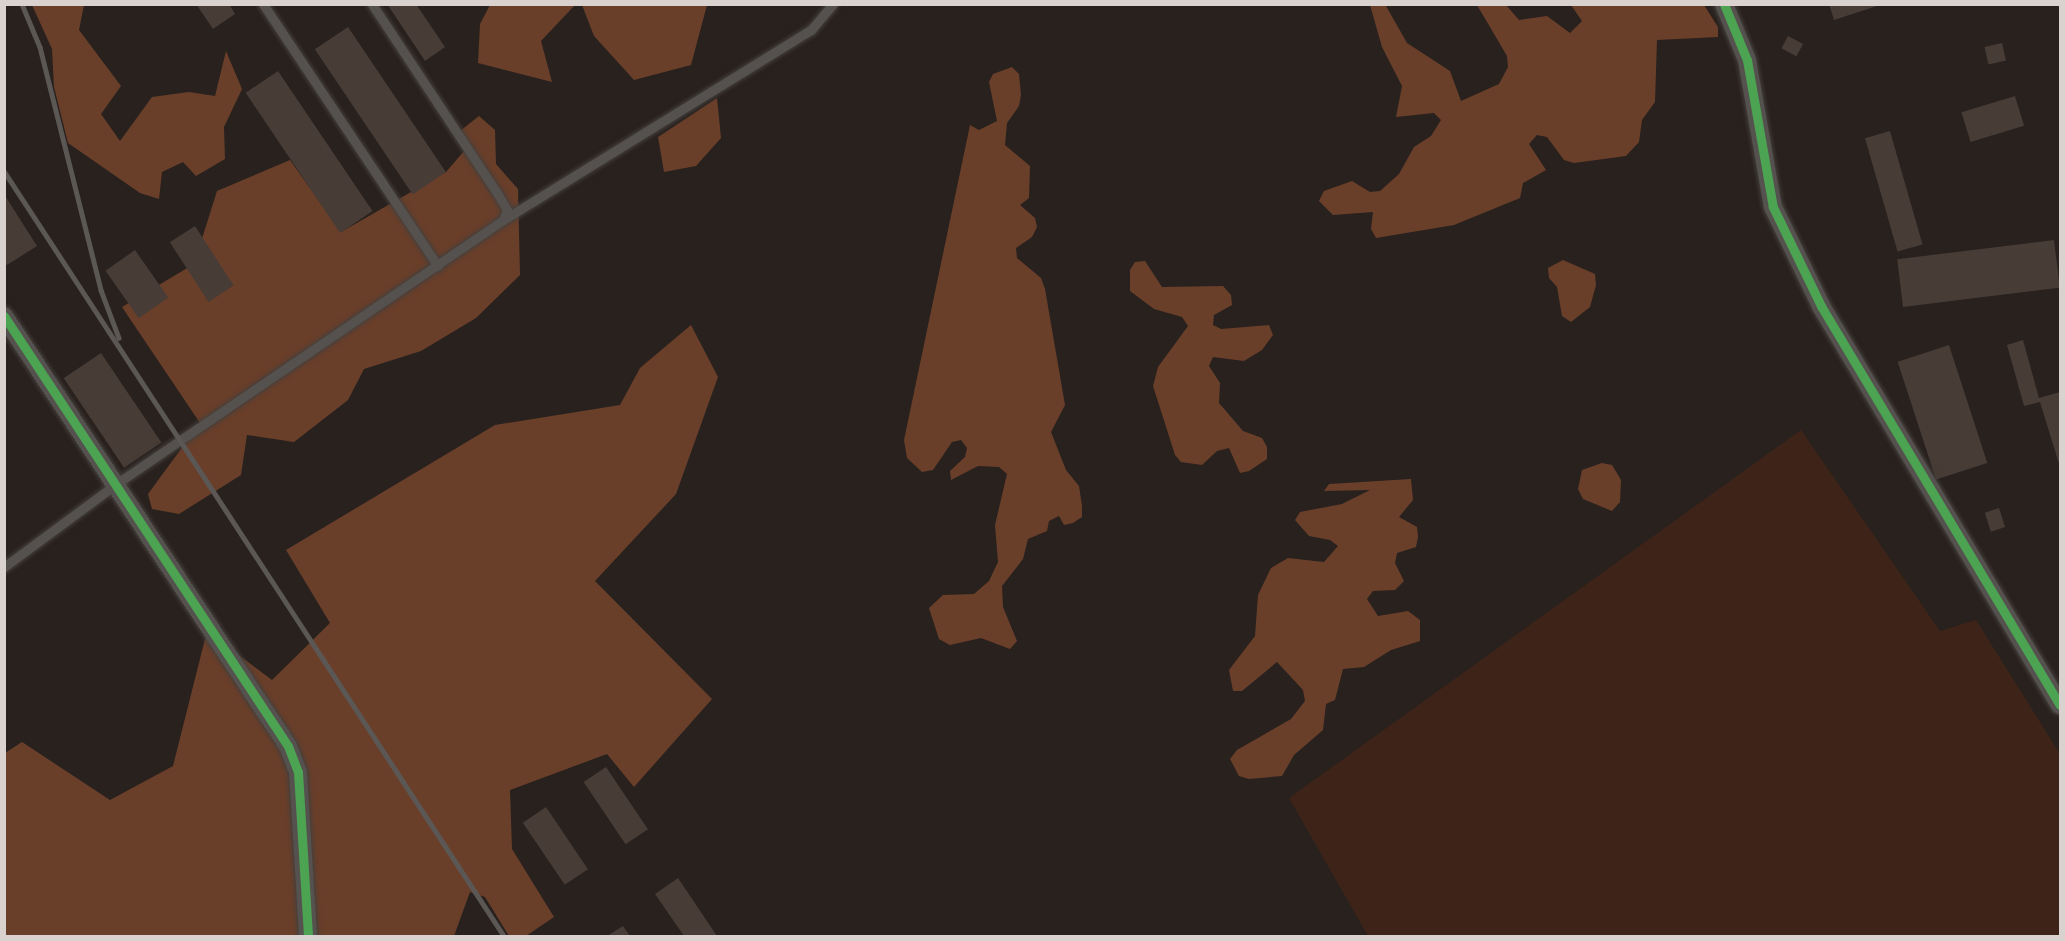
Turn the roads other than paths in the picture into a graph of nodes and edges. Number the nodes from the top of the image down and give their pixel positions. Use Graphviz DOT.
graph roads {
  1 [pos="263,4"];
  2 [pos="372,4"];
  3 [pos="833,4"];
  4 [pos="1724,4"];
  5 [pos="503,220"];
  6 [pos="438,266"];
  7 [pos="4,316"];
  8 [pos="116,484"];
  9 [pos="4,567"];
  10 [pos="2061,705"];
  11 [pos="308,936"];
  1 -- 6 [label="lane"];
  2 -- 5 [label="lane"];
  3 -- 5 [label="lane"];
  4 -- 10 [label="street"];
  5 -- 6 [label="lane"];
  6 -- 8 [label="lane"];
  7 -- 8 [label="street"];
  8 -- 9 [label="lane"];
  8 -- 11 [label="street"];
}
